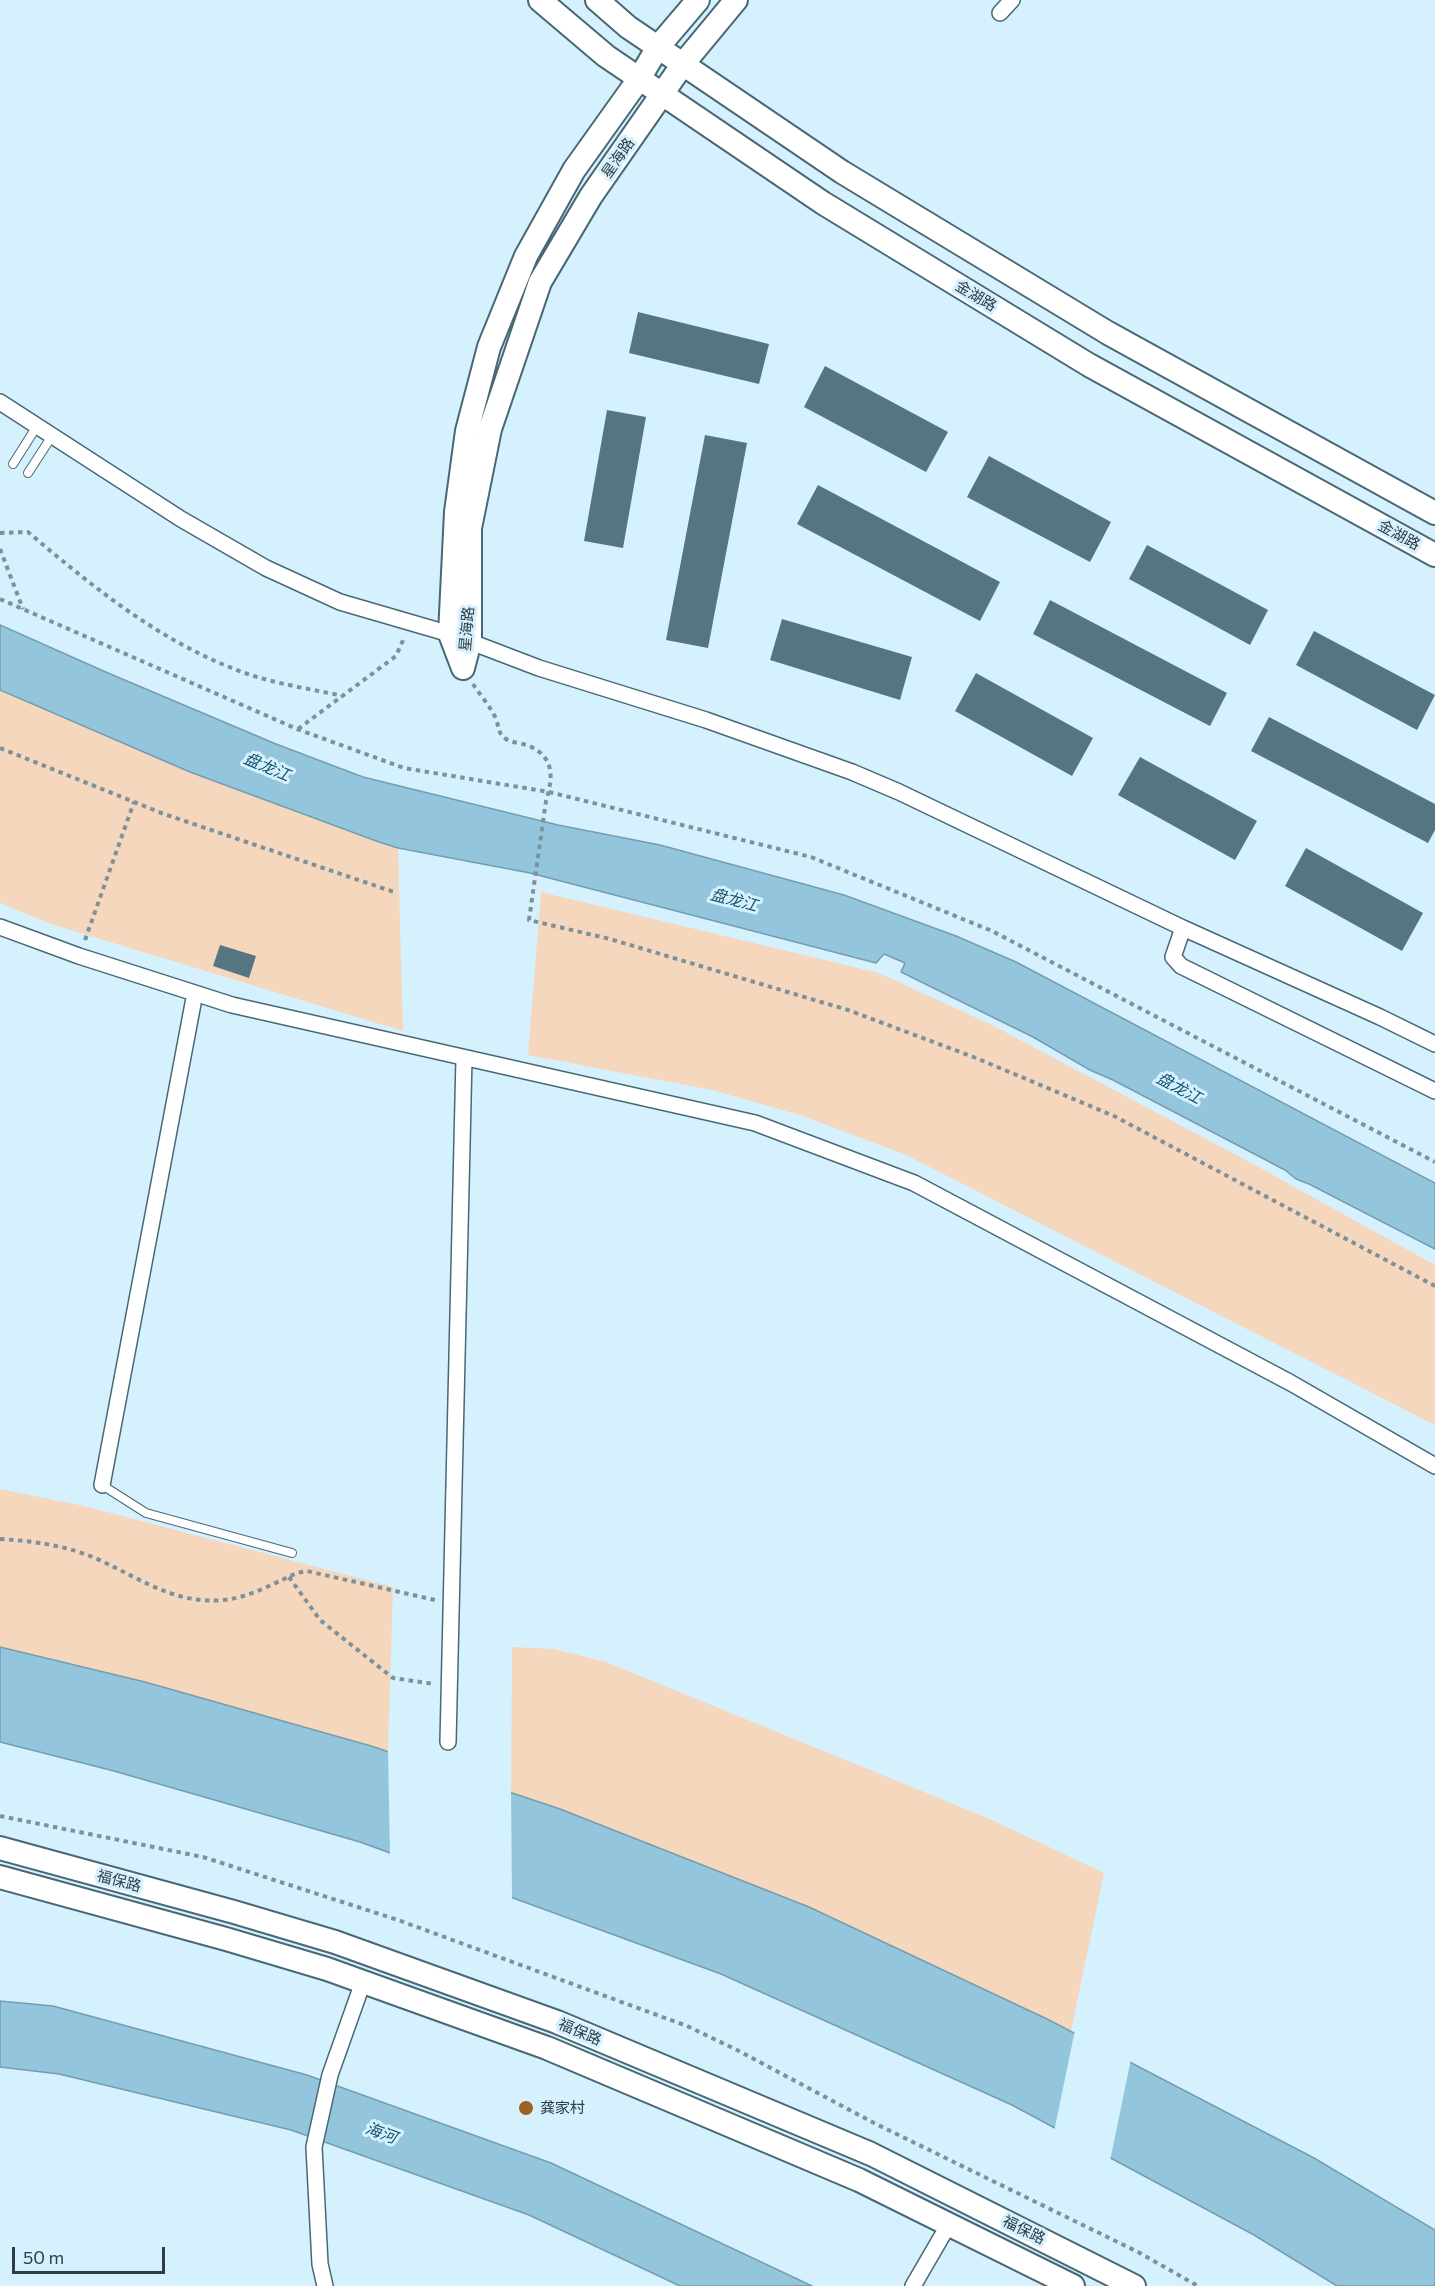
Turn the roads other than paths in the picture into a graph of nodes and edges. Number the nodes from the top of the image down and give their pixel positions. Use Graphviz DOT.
graph roads {
  1 [pos="540,0"];
  2 [pos="597,0"];
  3 [pos="698,0"];
  4 [pos="736,0"];
  5 [pos="1012,0"];
  6 [pos="1000,13"];
  7 [pos="658,47"];
  8 [pos="683,64"];
  9 [pos="639,79"];
  10 [pos="662,94"];
  11 [pos="0,402"];
  12 [pos="37,426"];
  13 [pos="52,436"];
  14 [pos="13,464"];
  15 [pos="28,473"];
  16 [pos="1435,513"];
  17 [pos="1435,555"];
  18 [pos="460,637"];
  19 [pos="463,668"];
  20 [pos="0,927"];
  21 [pos="1183,928"];
  22 [pos="195,993"];
  23 [pos="1435,1044"];
  24 [pos="464,1058"];
  25 [pos="1435,1091"];
  26 [pos="1435,1466"];
  27 [pos="102,1485"];
  28 [pos="292,1553"];
  29 [pos="448,1742"];
  30 [pos="0,1848"];
  31 [pos="0,1877"];
  32 [pos="363,1982"];
  33 [pos="949,2224"];
  34 [pos="325,2286"];
  35 [pos="913,2286"];
  36 [pos="1073,2286"];
  37 [pos="1134,2286"];
  1 -- 9 [label="main road, 金湖路"];
  2 -- 7 [label="main road"];
  3 -- 7 [label="main road, 星海路"];
  4 -- 8 [label="main road, 星海路"];
  5 -- 6 [label="street"];
  7 -- 8 [label="main road"];
  7 -- 9 [label="main road, 星海路"];
  8 -- 10 [label="main road, 星海路"];
  8 -- 16 [label="main road"];
  9 -- 10 [label="main road, 金湖路"];
  9 -- 18 [label="main road, 星海路"];
  10 -- 17 [label="main road, 金湖路"];
  10 -- 18 [label="main road, 星海路"];
  11 -- 12 [label="street"];
  12 -- 13 [label="street"];
  12 -- 14 [label="lane"];
  13 -- 15 [label="lane"];
  13 -- 18 [label="street"];
  18 -- 19 [label="main road, 星海路"];
  18 -- 21 [label="street"];
  20 -- 22 [label="street"];
  21 -- 23 [label="street"];
  21 -- 25 [label="street"];
  22 -- 24 [label="street"];
  22 -- 27 [label="street"];
  24 -- 26 [label="street"];
  24 -- 29 [label="street"];
  27 -- 28 [label="lane"];
  30 -- 37 [label="main road, 福保路"];
  31 -- 32 [label="main road, 福保路"];
  32 -- 33 [label="main road, 福保路"];
  32 -- 34 [label="street"];
  33 -- 35 [label="street"];
  33 -- 36 [label="main road, 福保路"];
}
